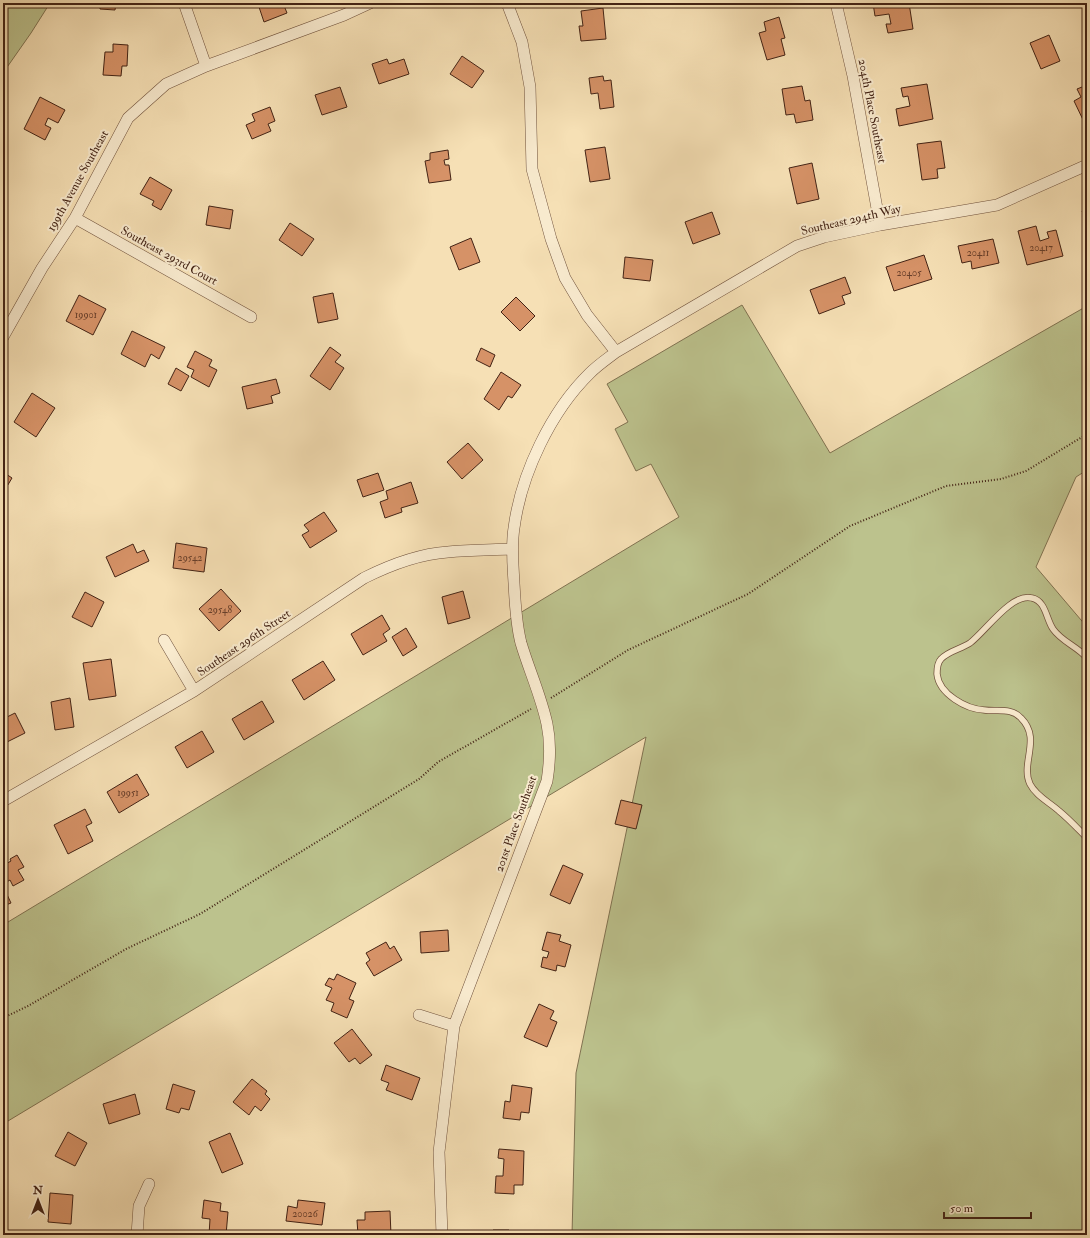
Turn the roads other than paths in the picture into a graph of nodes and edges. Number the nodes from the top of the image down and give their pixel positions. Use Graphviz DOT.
graph roads {
  1 [pos="184,3"];
  2 [pos="370,3"];
  3 [pos="507,3"];
  4 [pos="836,3"];
  5 [pos="206,66"];
  6 [pos="1087,164"];
  7 [pos="75,218"];
  8 [pos="880,225"];
  9 [pos="251,317"];
  10 [pos="3,337"];
  11 [pos="616,352"];
  12 [pos="512,548"];
  13 [pos="164,640"];
  14 [pos="1087,658"];
  15 [pos="194,691"];
  16 [pos="3,801"];
  17 [pos="1087,838"];
  18 [pos="419,1015"];
  19 [pos="454,1026"];
  20 [pos="149,1184"];
  21 [pos="137,1235"];
  22 [pos="442,1235"];
  1 -- 5 [label="street"];
  2 -- 5 [label="street, 199th Avenue Southeast"];
  3 -- 11 [label="street"];
  4 -- 8 [label="street, 204th Place Southeast"];
  5 -- 7 [label="street, 199th Avenue Southeast"];
  6 -- 8 [label="street, Southeast 294th Way"];
  7 -- 9 [label="street, Southeast 293rd Court"];
  7 -- 10 [label="street, 199th Avenue Southeast"];
  8 -- 11 [label="street, Southeast 294th Way"];
  11 -- 12 [label="street, 201st Place Southeast"];
  12 -- 15 [label="street, Southeast 296th Street"];
  12 -- 19 [label="street, 201st Place Southeast"];
  13 -- 15 [label="street"];
  14 -- 17 [label="lane"];
  15 -- 16 [label="street, Southeast 296th Street"];
  18 -- 19 [label="street"];
  19 -- 22 [label="street, 201st Place Southeast"];
  20 -- 21 [label="street"];
}
